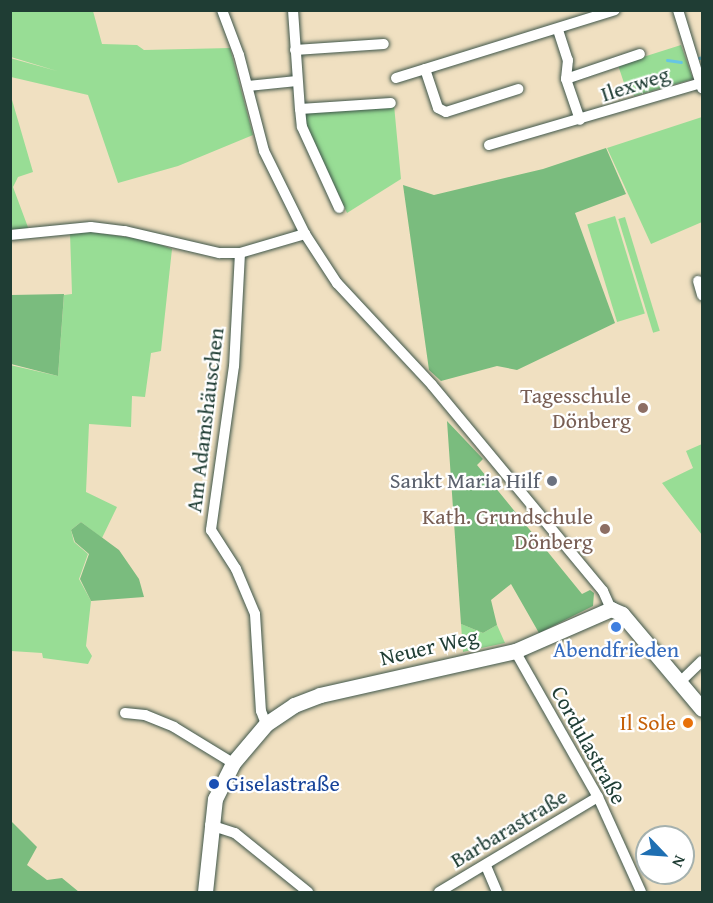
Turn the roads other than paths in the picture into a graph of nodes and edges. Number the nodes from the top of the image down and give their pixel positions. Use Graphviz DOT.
graph roads {
  1 [pos="222,10"];
  2 [pos="293,10"];
  3 [pos="615,10"];
  4 [pos="678,10"];
  5 [pos="558,30"];
  6 [pos="384,44"];
  7 [pos="295,51"];
  8 [pos="640,54"];
  9 [pos="425,69"];
  10 [pos="396,78"];
  11 [pos="566,78"];
  12 [pos="297,81"];
  13 [pos="702,85"];
  14 [pos="248,86"];
  15 [pos="518,89"];
  16 [pos="392,103"];
  17 [pos="300,109"];
  18 [pos="580,120"];
  19 [pos="489,145"];
  20 [pos="339,208"];
  21 [pos="305,234"];
  22 [pos="10,235"];
  23 [pos="240,253"];
  24 [pos="698,280"];
  25 [pos="702,295"];
  26 [pos="611,609"];
  27 [pos="515,651"];
  28 [pos="702,661"];
  29 [pos="680,682"];
  30 [pos="702,709"];
  31 [pos="125,713"];
  32 [pos="262,727"];
  33 [pos="233,763"];
  34 [pos="598,797"];
  35 [pos="210,825"];
  36 [pos="486,866"];
  37 [pos="205,892"];
  38 [pos="308,892"];
  39 [pos="439,892"];
  40 [pos="497,892"];
  41 [pos="641,892"];
  1 -- 14 [label="street"];
  2 -- 7 [label="street"];
  3 -- 5 [label="street"];
  4 -- 13 [label="street"];
  5 -- 9 [label="street"];
  5 -- 11 [label="street, Ilexweg"];
  6 -- 7 [label="street"];
  7 -- 12 [label="street"];
  8 -- 11 [label="street, Ilexweg"];
  9 -- 10 [label="street"];
  9 -- 15 [label="street"];
  11 -- 18 [label="street, Ilexweg"];
  12 -- 14 [label="street"];
  12 -- 17 [label="street"];
  13 -- 18 [label="street, Ilexweg"];
  14 -- 21 [label="street"];
  16 -- 17 [label="street"];
  17 -- 20 [label="street"];
  18 -- 19 [label="street, Ilexweg"];
  21 -- 23 [label="street"];
  21 -- 26 [label="street"];
  22 -- 23 [label="street"];
  23 -- 32 [label="street, Am Adamshäuschen"];
  24 -- 25 [label="street"];
  26 -- 27 [label="street, Neuer Weg"];
  26 -- 29 [label="street"];
  27 -- 32 [label="street, Neuer Weg"];
  27 -- 34 [label="street, Cordulastraße"];
  28 -- 29 [label="street"];
  29 -- 30 [label="street"];
  31 -- 33 [label="street"];
  32 -- 33 [label="street"];
  33 -- 35 [label="street"];
  34 -- 36 [label="street, Barbarastraße"];
  34 -- 41 [label="street, Cordulastraße"];
  35 -- 37 [label="street"];
  35 -- 38 [label="street"];
  36 -- 39 [label="street, Barbarastraße"];
  36 -- 40 [label="street"];
}
